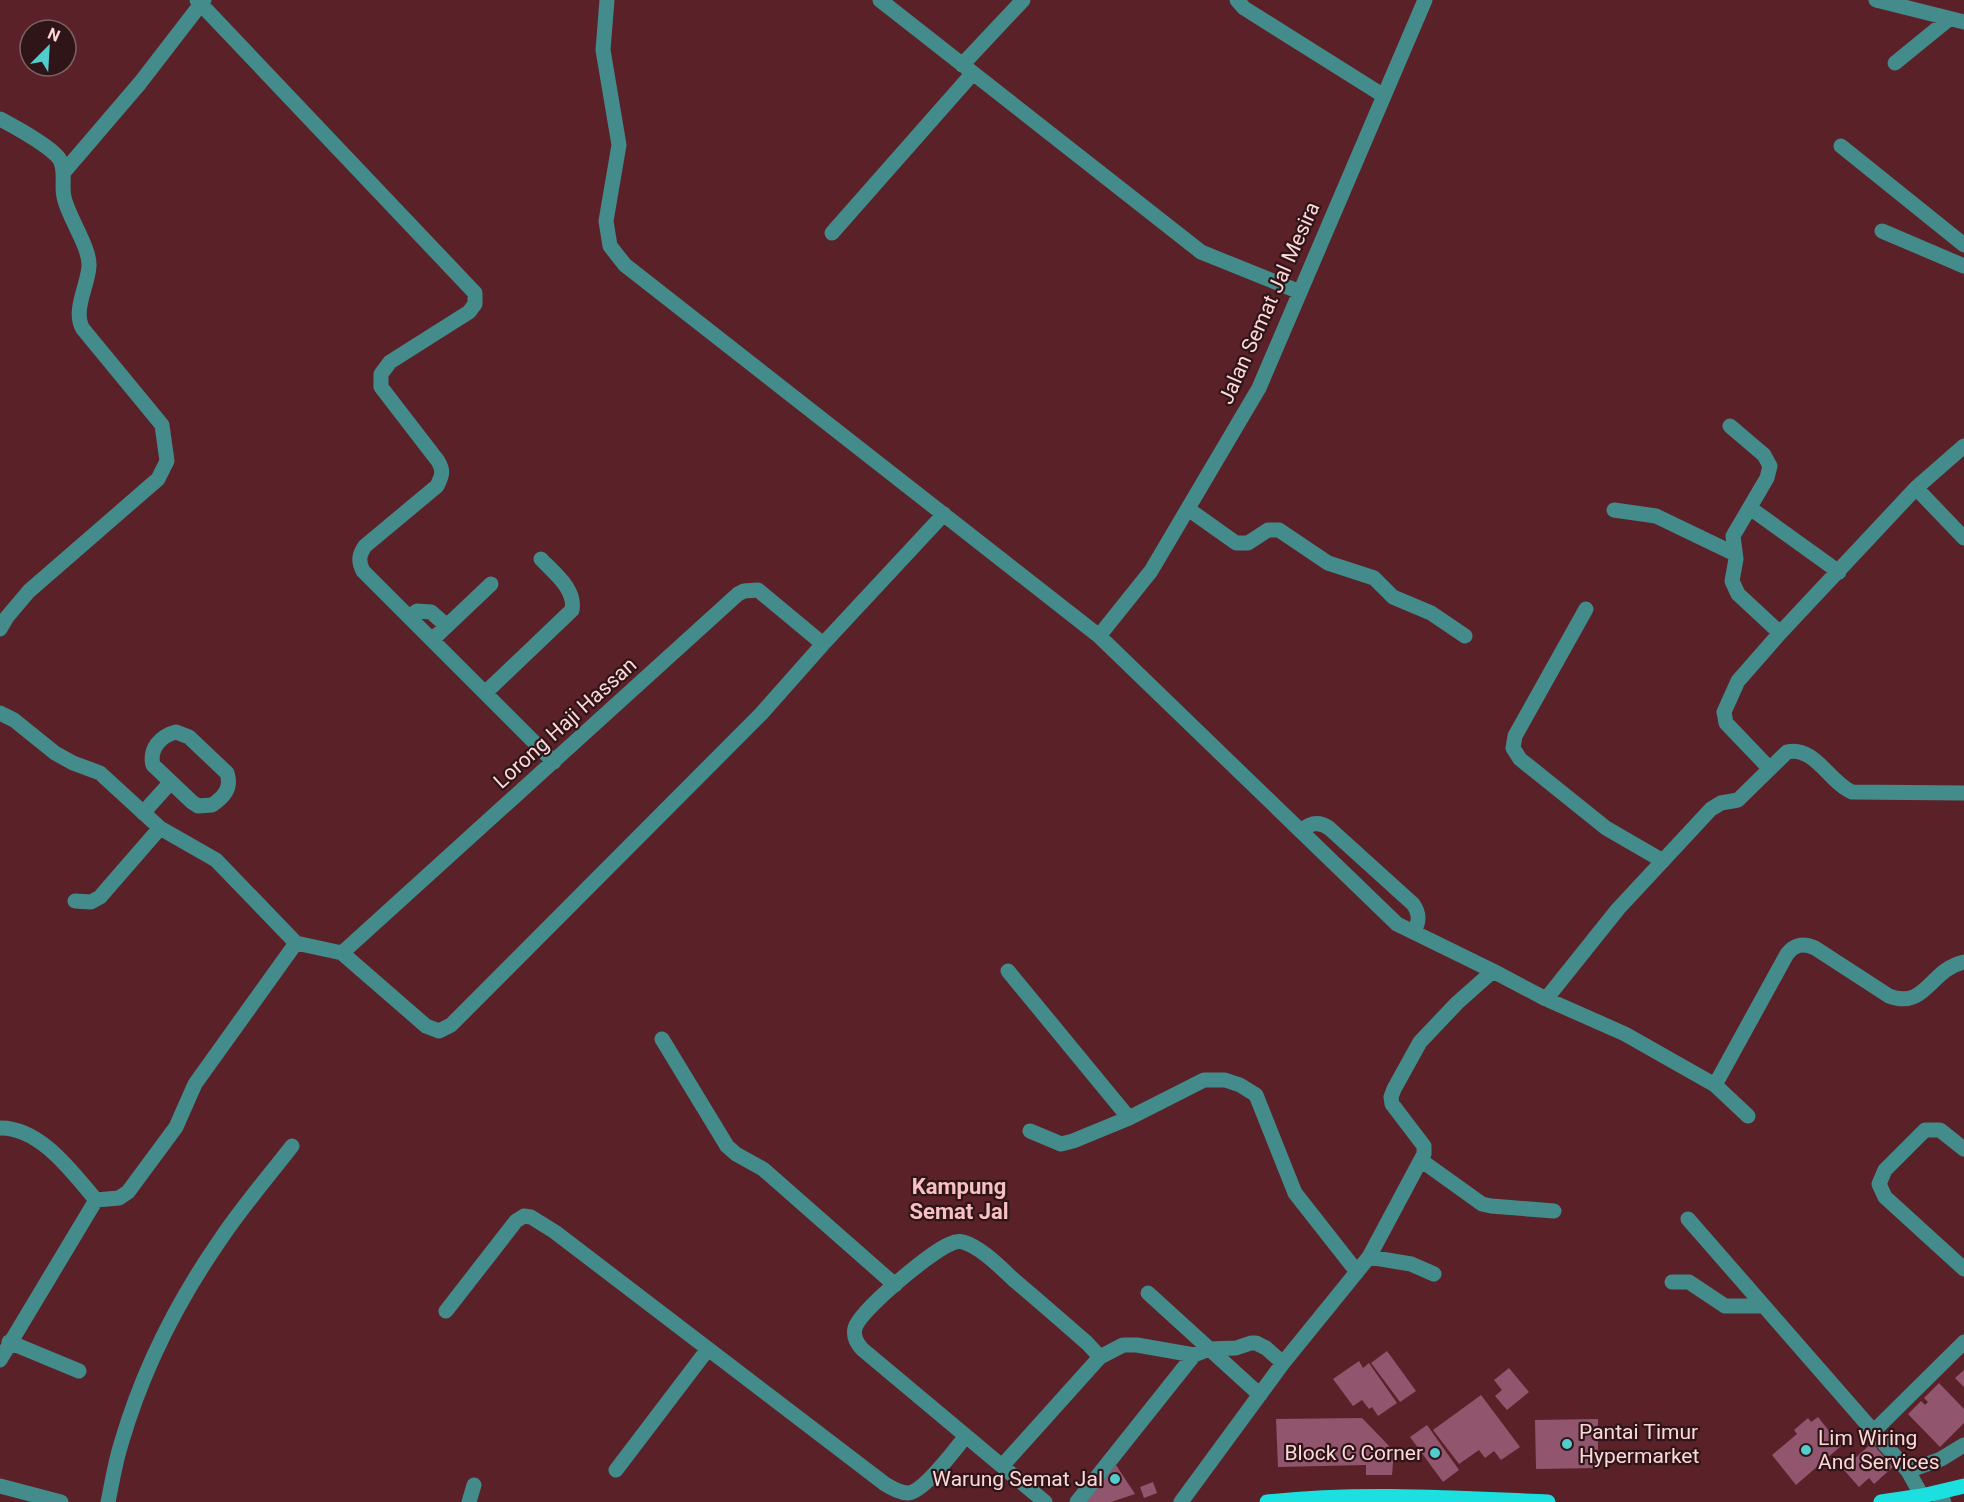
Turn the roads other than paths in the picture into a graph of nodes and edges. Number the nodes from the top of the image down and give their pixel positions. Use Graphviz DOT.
graph roads {
  1 [pos="607,0"];
  2 [pos="880,0"];
  3 [pos="1023,0"];
  4 [pos="1237,0"];
  5 [pos="1425,0"];
  6 [pos="1876,0"];
  7 [pos="201,2"];
  8 [pos="1956,20"];
  9 [pos="1895,63"];
  10 [pos="968,69"];
  11 [pos="1384,96"];
  12 [pos="0,119"];
  13 [pos="1841,146"];
  14 [pos="63,173"];
  15 [pos="1882,231"];
  16 [pos="832,232"];
  17 [pos="1964,245"];
  18 [pos="1964,266"];
  19 [pos="1300,292"];
  20 [pos="1730,426"];
  21 [pos="1964,446"];
  22 [pos="1916,489"];
  23 [pos="1750,508"];
  24 [pos="1188,509"];
  25 [pos="1614,510"];
  26 [pos="944,514"];
  27 [pos="1964,538"];
  28 [pos="1735,555"];
  29 [pos="542,559"];
  30 [pos="1839,572"];
  31 [pos="491,584"];
  32 [pos="1586,609"];
  33 [pos="409,617"];
  34 [pos="447,626"];
  35 [pos="0,629"];
  36 [pos="1780,633"];
  37 [pos="1099,636"];
  38 [pos="1465,636"];
  39 [pos="432,640"];
  40 [pos="823,644"];
  41 [pos="485,693"];
  42 [pos="0,713"];
  43 [pos="554,762"];
  44 [pos="1769,768"];
  45 [pos="170,783"];
  46 [pos="1964,793"];
  47 [pos="143,813"];
  48 [pos="160,828"];
  49 [pos="1300,831"];
  50 [pos="1663,861"];
  51 [pos="75,901"];
  52 [pos="1413,932"];
  53 [pos="296,943"];
  54 [pos="342,953"];
  55 [pos="1964,962"];
  56 [pos="1008,971"];
  57 [pos="1493,971"];
  58 [pos="1546,999"];
  59 [pos="662,1039"];
  60 [pos="1715,1085"];
  61 [pos="1748,1116"];
  62 [pos="1128,1118"];
  63 [pos="0,1128"];
  64 [pos="1030,1131"];
  65 [pos="292,1146"];
  66 [pos="1964,1149"];
  67 [pos="1422,1161"];
  68 [pos="96,1200"];
  69 [pos="1554,1211"];
  70 [pos="1688,1219"];
  71 [pos="1369,1257"];
  72 [pos="1964,1269"];
  73 [pos="1357,1272"];
  74 [pos="1434,1274"];
  75 [pos="1672,1282"];
  76 [pos="895,1285"];
  77 [pos="1148,1293"];
  78 [pos="1762,1306"];
  79 [pos="446,1311"];
  80 [pos="9,1342"];
  81 [pos="1964,1342"];
  82 [pos="708,1349"];
  83 [pos="1209,1349"];
  84 [pos="1194,1355"];
  85 [pos="1100,1357"];
  86 [pos="0,1360"];
  87 [pos="1282,1364"];
  88 [pos="79,1371"];
  89 [pos="1260,1395"];
  90 [pos="1874,1431"];
  91 [pos="966,1436"];
  92 [pos="1964,1445"];
  93 [pos="1002,1466"];
  94 [pos="616,1470"];
  95 [pos="1908,1471"];
  96 [pos="474,1485"];
  97 [pos="0,1486"];
  98 [pos="1964,1486"];
  99 [pos="1934,1497"];
  100 [pos="61,1502"];
  101 [pos="108,1502"];
  102 [pos="469,1502"];
  103 [pos="1045,1502"];
  104 [pos="1077,1502"];
  105 [pos="1181,1502"];
  106 [pos="1267,1502"];
  107 [pos="1548,1502"];
  108 [pos="1881,1502"];
  1 -- 26 [label="street"];
  2 -- 10 [label="street"];
  3 -- 10 [label="street"];
  4 -- 11 [label="street"];
  5 -- 11 [label="street, Jalan Semat Jal Mesira"];
  6 -- 8 [label="street"];
  7 -- 14 [label="street"];
  7 -- 33 [label="street"];
  8 -- 9 [label="street"];
  10 -- 16 [label="street"];
  10 -- 19 [label="street"];
  11 -- 19 [label="street, Jalan Semat Jal Mesira"];
  12 -- 14 [label="street"];
  13 -- 17 [label="street"];
  14 -- 35 [label="street"];
  15 -- 18 [label="street"];
  19 -- 24 [label="street, Jalan Semat Jal Mesira"];
  20 -- 23 [label="street"];
  21 -- 22 [label="street"];
  22 -- 27 [label="street"];
  22 -- 30 [label="street"];
  23 -- 28 [label="street"];
  23 -- 30 [label="street"];
  24 -- 37 [label="street, Jalan Semat Jal Mesira"];
  24 -- 38 [label="street"];
  25 -- 28 [label="street"];
  26 -- 37 [label="street"];
  26 -- 40 [label="street"];
  28 -- 36 [label="street"];
  29 -- 41 [label="street"];
  30 -- 36 [label="street"];
  31 -- 34 [label="street"];
  32 -- 50 [label="street"];
  33 -- 34 [label="street"];
  33 -- 39 [label="street"];
  34 -- 39 [label="street"];
  36 -- 44 [label="street"];
  37 -- 49 [label="street"];
  39 -- 41 [label="street"];
  40 -- 43 [label="street, Lorong Haji Hassan"];
  40 -- 54 [label="street"];
  41 -- 43 [label="street"];
  42 -- 47 [label="street"];
  43 -- 54 [label="street, Lorong Haji Hassan"];
  44 -- 46 [label="street"];
  44 -- 50 [label="street"];
  45 -- 45 [label="street"];
  45 -- 47 [label="street"];
  47 -- 48 [label="street"];
  48 -- 51 [label="street"];
  48 -- 53 [label="street"];
  49 -- 52 [label="street"];
  49 -- 52 [label="street"];
  50 -- 58 [label="street"];
  52 -- 57 [label="street"];
  53 -- 54 [label="street"];
  53 -- 68 [label="street"];
  55 -- 60 [label="street"];
  56 -- 62 [label="street"];
  57 -- 58 [label="street"];
  57 -- 67 [label="street"];
  58 -- 60 [label="street"];
  59 -- 76 [label="street"];
  60 -- 61 [label="street"];
  62 -- 64 [label="street"];
  62 -- 73 [label="street"];
  63 -- 68 [label="street"];
  65 -- 101 [label="street"];
  66 -- 72 [label="street"];
  67 -- 69 [label="street"];
  67 -- 71 [label="street"];
  68 -- 80 [label="street"];
  70 -- 78 [label="street"];
  71 -- 73 [label="street"];
  71 -- 74 [label="street"];
  73 -- 87 [label="street"];
  75 -- 78 [label="street"];
  76 -- 85 [label="street"];
  76 -- 91 [label="street"];
  77 -- 83 [label="street"];
  78 -- 90 [label="street"];
  79 -- 82 [label="street"];
  80 -- 86 [label="street"];
  80 -- 88 [label="street"];
  81 -- 90 [label="street"];
  82 -- 91 [label="street"];
  82 -- 94 [label="street"];
  83 -- 84 [label="street"];
  83 -- 87 [label="street"];
  83 -- 89 [label="street"];
  84 -- 85 [label="street"];
  84 -- 104 [label="street"];
  85 -- 93 [label="street"];
  87 -- 89 [label="street"];
  89 -- 105 [label="street"];
  90 -- 95 [label="street"];
  91 -- 93 [label="street"];
  92 -- 95 [label="street"];
  93 -- 103 [label="street"];
  95 -- 99 [label="street"];
  96 -- 102 [label="street"];
  97 -- 100 [label="street"];
  98 -- 99 [label="main road"];
  99 -- 108 [label="main road"];
  106 -- 107 [label="main road"];
}
